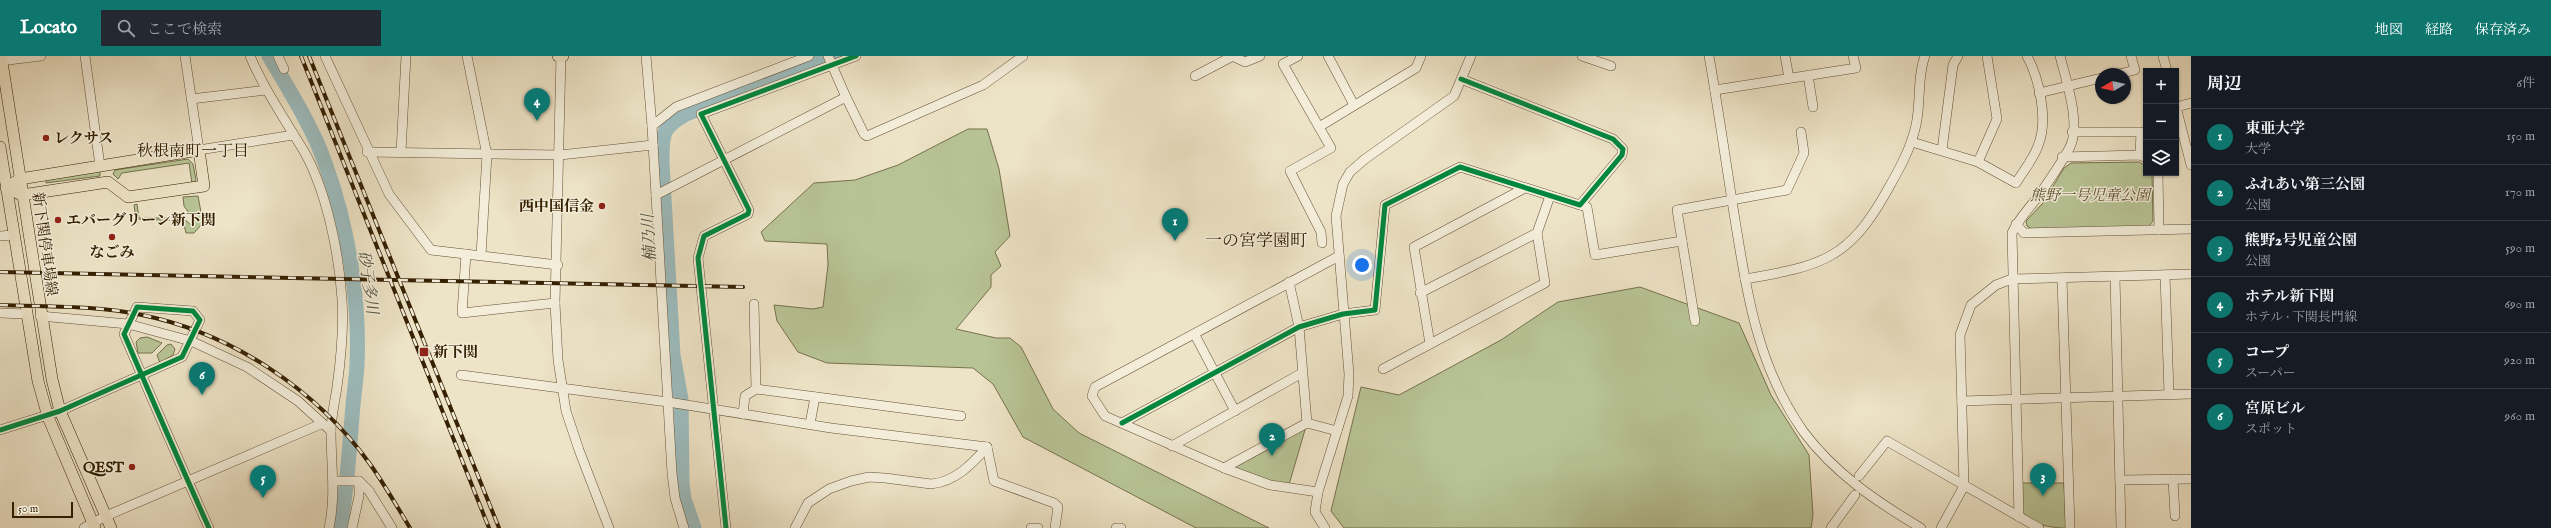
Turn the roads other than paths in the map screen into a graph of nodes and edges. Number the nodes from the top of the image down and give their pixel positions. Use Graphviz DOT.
graph roads {
  1 [pos="41,56"];
  2 [pos="85,56"];
  3 [pos="185,56"];
  4 [pos="250,56"];
  5 [pos="278,56"];
  6 [pos="325,56"];
  7 [pos="406,56"];
  8 [pos="467,56"];
  9 [pos="558,56"];
  10 [pos="562,56"];
  11 [pos="646,56"];
  12 [pos="809,56"];
  13 [pos="856,56"];
  14 [pos="1024,56"];
  15 [pos="1233,56"];
  16 [pos="1260,56"];
  17 [pos="1298,56"];
  18 [pos="1328,56"];
  19 [pos="1421,56"];
  20 [pos="1460,56"];
  21 [pos="1582,56"];
  22 [pos="1709,56"];
  23 [pos="1785,56"];
  24 [pos="1853,56"];
  25 [pos="1925,56"];
  26 [pos="1958,56"];
  27 [pos="1987,56"];
  28 [pos="2027,56"];
  29 [pos="2060,56"];
  30 [pos="2131,56"];
  31 [pos="2163,56"];
  32 [pos="1470,58"];
  33 [pos="1,59"];
  34 [pos="830,60"];
  35 [pos="1611,66"];
  36 [pos="2166,68"];
  37 [pos="284,69"];
  38 [pos="2131,71"];
  39 [pos="1808,75"];
  40 [pos="1195,76"];
  41 [pos="1461,78"];
  42 [pos="1789,78"];
  43 [pos="2095,80"];
  44 [pos="2068,87"];
  45 [pos="266,90"];
  46 [pos="1715,90"];
  47 [pos="2039,93"];
  48 [pos="846,97"];
  49 [pos="191,99"];
  50 [pos="2191,103"];
  51 [pos="1354,105"];
  52 [pos="2179,106"];
  53 [pos="1813,107"];
  54 [pos="2179,124"];
  55 [pos="652,126"];
  56 [pos="1319,127"];
  57 [pos="1801,132"];
  58 [pos="2072,132"];
  59 [pos="293,135"];
  60 [pos="1912,142"];
  61 [pos="653,145"];
  62 [pos="0,147"];
  63 [pos="199,150"];
  64 [pos="1942,150"];
  65 [pos="367,152"];
  66 [pos="401,152"];
  67 [pos="487,155"];
  68 [pos="560,156"];
  69 [pos="2143,156"];
  70 [pos="2062,157"];
  71 [pos="724,161"];
  72 [pos="1978,162"];
  73 [pos="104,165"];
  74 [pos="2191,165"];
  75 [pos="2158,176"];
  76 [pos="20,179"];
  77 [pos="108,182"];
  78 [pos="6,188"];
  79 [pos="1523,188"];
  80 [pos="22,195"];
  81 [pos="656,196"];
  82 [pos="1550,196"];
  83 [pos="1732,200"];
  84 [pos="1580,204"];
  85 [pos="2016,224"];
  86 [pos="2191,229"];
  87 [pos="2159,230"];
  88 [pos="1537,233"];
  89 [pos="13,235"];
  90 [pos="0,236"];
  91 [pos="1682,241"];
  92 [pos="1322,243"];
  93 [pos="466,254"];
  94 [pos="481,255"];
  95 [pos="1339,256"];
  96 [pos="558,265"];
  97 [pos="2191,274"];
  98 [pos="2165,275"];
  99 [pos="2115,277"];
  100 [pos="2062,278"];
  101 [pos="1745,279"];
  102 [pos="2012,279"];
  103 [pos="1289,282"];
  104 [pos="1420,293"];
  105 [pos="555,303"];
  106 [pos="754,304"];
  107 [pos="0,312"];
  108 [pos="26,314"];
  109 [pos="1343,314"];
  110 [pos="40,316"];
  111 [pos="1695,321"];
  112 [pos="128,324"];
  113 [pos="1299,327"];
  114 [pos="1196,337"];
  115 [pos="191,341"];
  116 [pos="1430,344"];
  117 [pos="1383,369"];
  118 [pos="1215,373"];
  119 [pos="1302,373"];
  120 [pos="142,375"];
  121 [pos="461,376"];
  122 [pos="562,389"];
  123 [pos="756,390"];
  124 [pos="2169,394"];
  125 [pos="2191,394"];
  126 [pos="2117,396"];
  127 [pos="815,397"];
  128 [pos="2066,397"];
  129 [pos="2015,399"];
  130 [pos="1962,401"];
  131 [pos="668,402"];
  132 [pos="712,410"];
  133 [pos="60,411"];
  134 [pos="1235,411"];
  135 [pos="743,414"];
  136 [pos="961,416"];
  137 [pos="48,417"];
  138 [pos="1122,423"];
  139 [pos="1307,423"];
  140 [pos="321,424"];
  141 [pos="810,424"];
  142 [pos="0,430"];
  143 [pos="331,431"];
  144 [pos="1337,431"];
  145 [pos="1172,446"];
  146 [pos="987,447"];
  147 [pos="1224,468"];
  148 [pos="1859,476"];
  149 [pos="2173,479"];
  150 [pos="2191,479"];
  151 [pos="2120,480"];
  152 [pos="335,481"];
  153 [pos="357,481"];
  154 [pos="188,482"];
  155 [pos="1964,486"];
  156 [pos="1318,492"];
  157 [pos="1856,495"];
  158 [pos="106,516"];
  159 [pos="2175,516"];
  160 [pos="2019,517"];
  161 [pos="91,527"];
  162 [pos="111,528"];
  163 [pos="209,528"];
  164 [pos="328,528"];
  165 [pos="352,528"];
  166 [pos="392,528"];
  167 [pos="609,528"];
  168 [pos="684,528"];
  169 [pos="726,528"];
  170 [pos="795,528"];
  171 [pos="1031,528"];
  172 [pos="1038,528"];
  173 [pos="1055,528"];
  174 [pos="1116,528"];
  175 [pos="1122,528"];
  176 [pos="1325,528"];
  177 [pos="1831,528"];
  178 [pos="1921,528"];
  179 [pos="1941,528"];
  180 [pos="2039,528"];
  181 [pos="2070,528"];
  182 [pos="2121,528"];
  1 -- 33 [label="street"];
  2 -- 73 [label="street"];
  3 -- 49 [label="street"];
  4 -- 45 [label="street"];
  5 -- 37 [label="street"];
  6 -- 65 [label="street"];
  7 -- 66 [label="street"];
  8 -- 67 [label="street"];
  9 -- 10 [label="main road"];
  10 -- 68 [label="street"];
  11 -- 55 [label="street"];
  12 -- 55 [label="street"];
  13 -- 34 [label="street"];
  14 -- 48 [label="street"];
  15 -- 16 [label="street"];
  15 -- 40 [label="street"];
  17 -- 56 [label="street"];
  18 -- 51 [label="street"];
  19 -- 51 [label="street"];
  20 -- 32 [label="street"];
  21 -- 35 [label="street"];
  22 -- 46 [label="street"];
  23 -- 42 [label="street"];
  24 -- 39 [label="street"];
  25 -- 60 [label="street"];
  26 -- 64 [label="street"];
  27 -- 72 [label="street"];
  28 -- 47 [label="street"];
  29 -- 44 [label="street"];
  30 -- 38 [label="street"];
  31 -- 36 [label="street"];
  32 -- 41 [label="street"];
  33 -- 76 [label="main road"];
  34 -- 48 [label="street"];
  34 -- 71 [label="street"];
  39 -- 42 [label="street"];
  39 -- 53 [label="street"];
  41 -- 84 [label="street"];
  41 -- 95 [label="street"];
  42 -- 46 [label="street"];
  43 -- 44 [label="street"];
  44 -- 47 [label="street"];
  44 -- 58 [label="street"];
  45 -- 49 [label="street"];
  45 -- 59 [label="street"];
  46 -- 83 [label="street"];
  47 -- 72 [label="street"];
  48 -- 71 [label="street"];
  49 -- 63 [label="street"];
  50 -- 52 [label="street"];
  51 -- 56 [label="street"];
  54 -- 74 [label="street"];
  55 -- 61 [label="street"];
  56 -- 92 [label="street"];
  57 -- 83 [label="street"];
  58 -- 69 [label="street"];
  58 -- 70 [label="street"];
  59 -- 63 [label="street"];
  59 -- 143 [label="street"];
  60 -- 64 [label="street"];
  60 -- 101 [label="street"];
  61 -- 68 [label="street"];
  61 -- 81 [label="street"];
  62 -- 78 [label="main road"];
  63 -- 73 [label="main road"];
  63 -- 77 [label="main road"];
  64 -- 72 [label="street"];
  65 -- 66 [label="street"];
  65 -- 93 [label="street"];
  66 -- 67 [label="street"];
  67 -- 68 [label="street"];
  67 -- 94 [label="street"];
  68 -- 96 [label="street"];
  69 -- 70 [label="street"];
  70 -- 85 [label="street"];
  71 -- 81 [label="street"];
  71 -- 132 [label="street"];
  73 -- 76 [label="main road"];
  73 -- 77 [label="main road"];
  75 -- 87 [label="street"];
  76 -- 78 [label="main road, 新下関停車場線"];
  76 -- 80 [label="main road, 新下関停車場線"];
  77 -- 80 [label="main road"];
  78 -- 80 [label="main road"];
  78 -- 89 [label="main road, 新下関停車場線"];
  79 -- 82 [label="street"];
  79 -- 104 [label="street"];
  79 -- 109 [label="street"];
  80 -- 110 [label="main road, 新下関停車場線"];
  81 -- 131 [label="street"];
  82 -- 84 [label="street"];
  82 -- 88 [label="street"];
  83 -- 91 [label="street"];
  83 -- 101 [label="street"];
  84 -- 91 [label="street"];
  85 -- 87 [label="street"];
  85 -- 102 [label="street"];
  86 -- 87 [label="street"];
  88 -- 104 [label="street"];
  88 -- 116 [label="street"];
  89 -- 90 [label="street"];
  89 -- 108 [label="main road, 新下関停車場線"];
  91 -- 111 [label="street"];
  93 -- 94 [label="street"];
  93 -- 105 [label="street"];
  94 -- 96 [label="street"];
  95 -- 103 [label="street"];
  95 -- 109 [label="street"];
  96 -- 105 [label="street"];
  97 -- 98 [label="street"];
  98 -- 99 [label="street"];
  98 -- 124 [label="street"];
  99 -- 100 [label="street"];
  99 -- 126 [label="street"];
  100 -- 102 [label="street"];
  100 -- 128 [label="street"];
  101 -- 178 [label="street"];
  102 -- 129 [label="street"];
  102 -- 130 [label="street"];
  103 -- 113 [label="street"];
  103 -- 138 [label="street"];
  104 -- 116 [label="street"];
  105 -- 122 [label="street"];
  106 -- 123 [label="street"];
  107 -- 108 [label="street"];
  108 -- 137 [label="main road, 新下関停車場線"];
  109 -- 113 [label="street"];
  109 -- 144 [label="street"];
  110 -- 112 [label="street"];
  110 -- 133 [label="main road, 新下関停車場線"];
  112 -- 115 [label="street"];
  112 -- 115 [label="street"];
  112 -- 120 [label="street"];
  113 -- 118 [label="street"];
  113 -- 119 [label="street"];
  114 -- 118 [label="street"];
  115 -- 120 [label="street"];
  115 -- 140 [label="street"];
  116 -- 117 [label="street"];
  118 -- 134 [label="street"];
  118 -- 138 [label="street"];
  119 -- 134 [label="street"];
  119 -- 139 [label="street"];
  120 -- 133 [label="street"];
  120 -- 154 [label="street"];
  121 -- 122 [label="street"];
  122 -- 131 [label="street"];
  122 -- 167 [label="street"];
  123 -- 127 [label="street"];
  123 -- 135 [label="street"];
  124 -- 125 [label="street"];
  124 -- 126 [label="street"];
  126 -- 128 [label="street"];
  126 -- 151 [label="street"];
  127 -- 136 [label="street"];
  127 -- 141 [label="street"];
  128 -- 129 [label="street"];
  128 -- 181 [label="street"];
  129 -- 130 [label="street"];
  129 -- 160 [label="street"];
  130 -- 155 [label="street"];
  131 -- 132 [label="street"];
  131 -- 168 [label="street"];
  132 -- 135 [label="street"];
  132 -- 169 [label="street"];
  133 -- 137 [label="street"];
  133 -- 158 [label="main road, 新下関停車場線"];
  134 -- 145 [label="street"];
  135 -- 141 [label="street"];
  137 -- 142 [label="street"];
  137 -- 161 [label="main road, 新下関停車場線"];
  138 -- 145 [label="street"];
  139 -- 144 [label="street"];
  139 -- 147 [label="street"];
  140 -- 143 [label="street"];
  140 -- 154 [label="street"];
  141 -- 146 [label="street"];
  143 -- 152 [label="street"];
  144 -- 156 [label="street"];
  145 -- 147 [label="street"];
  146 -- 170 [label="street"];
  146 -- 173 [label="street"];
  147 -- 156 [label="street"];
  148 -- 155 [label="street"];
  149 -- 150 [label="street"];
  149 -- 151 [label="street"];
  149 -- 159 [label="street"];
  151 -- 182 [label="street"];
  152 -- 153 [label="street"];
  152 -- 164 [label="street"];
  153 -- 165 [label="street"];
  153 -- 166 [label="street"];
  154 -- 158 [label="street"];
  154 -- 163 [label="street"];
  155 -- 160 [label="street"];
  155 -- 179 [label="street"];
  156 -- 176 [label="street"];
  157 -- 177 [label="street"];
  158 -- 161 [label="street"];
  158 -- 162 [label="main road, 新下関停車場線"];
  160 -- 180 [label="street"];
  171 -- 172 [label="street"];
  174 -- 175 [label="street"];
}
